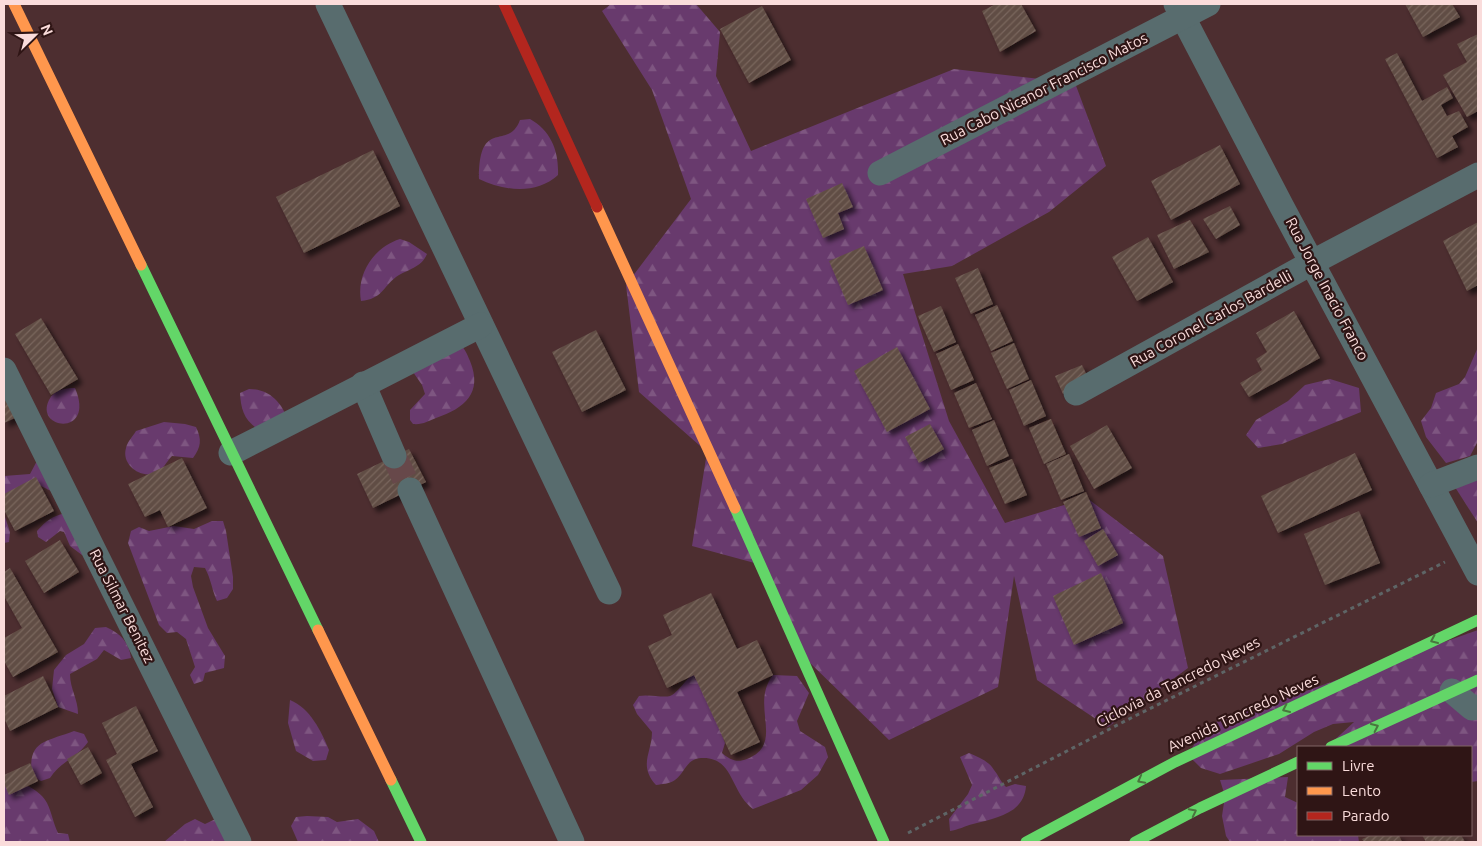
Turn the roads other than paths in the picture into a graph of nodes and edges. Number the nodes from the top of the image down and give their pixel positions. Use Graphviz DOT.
graph roads {
  1 [pos="14,4"];
  2 [pos="328,4"];
  3 [pos="504,4"];
  4 [pos="1208,4"];
  5 [pos="1180,11"];
  6 [pos="880,173"];
  7 [pos="1478,175"];
  8 [pos="1313,262"];
  9 [pos="481,325"];
  10 [pos="4,370"];
  11 [pos="363,384"];
  12 [pos="1076,393"];
  13 [pos="231,453"];
  14 [pos="394,456"];
  15 [pos="1478,467"];
  16 [pos="1431,485"];
  17 [pos="410,490"];
  18 [pos="1473,563"];
  19 [pos="609,592"];
  20 [pos="1478,620"];
  21 [pos="1478,680"];
  22 [pos="1452,691"];
  23 [pos="1478,707"];
  24 [pos="1333,746"];
  25 [pos="1297,762"];
  26 [pos="239,842"];
  27 [pos="421,842"];
  28 [pos="572,842"];
  29 [pos="884,842"];
  30 [pos="1026,842"];
  31 [pos="1135,842"];
  1 -- 13 [label="street"];
  2 -- 9 [label="street"];
  3 -- 29 [label="street"];
  4 -- 5 [label="street, Rua Cabo Nicanor Francisco Matos"];
  5 -- 6 [label="street, Rua Cabo Nicanor Francisco Matos"];
  5 -- 8 [label="street, Rua Jorge Inacio Franco"];
  7 -- 8 [label="street, Rua Coronel Carlos Bardelli"];
  8 -- 12 [label="street, Rua Coronel Carlos Bardelli"];
  8 -- 16 [label="street, Rua Jorge Inacio Franco"];
  9 -- 11 [label="street"];
  9 -- 19 [label="street"];
  10 -- 26 [label="street, Rua Silmar Benitez"];
  11 -- 13 [label="street"];
  11 -- 14 [label="street"];
  13 -- 27 [label="street"];
  15 -- 16 [label="street"];
  16 -- 18 [label="street, Rua Jorge Inacio Franco"];
  17 -- 28 [label="street"];
  20 -- 30 [label="street, Avenida Tancredo Neves, one-way"];
  21 -- 22 [label="street"];
  22 -- 23 [label="street"];
  24 -- 22 [label="street, one-way"];
  31 -- 25 [label="street, one-way"];
}
